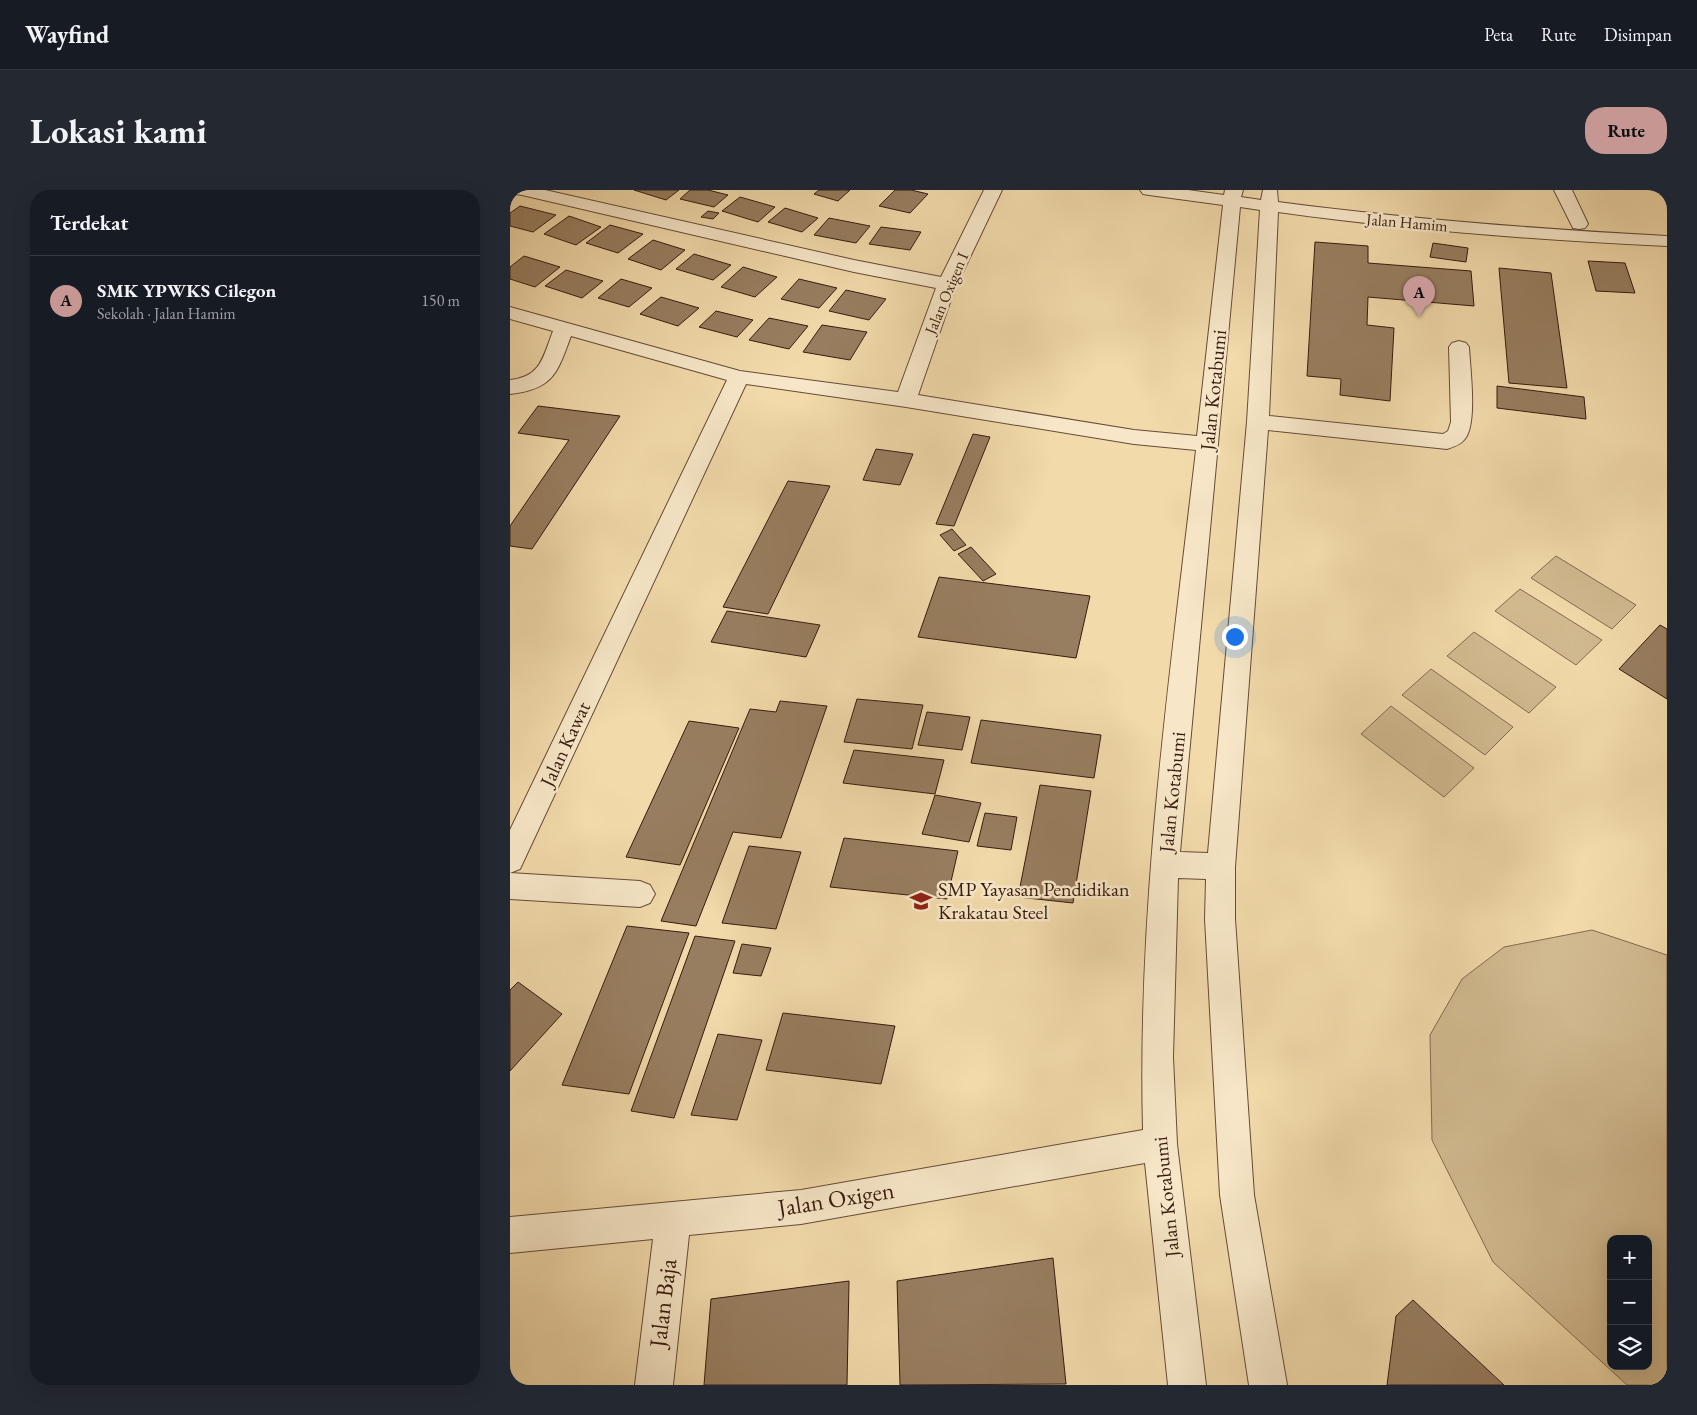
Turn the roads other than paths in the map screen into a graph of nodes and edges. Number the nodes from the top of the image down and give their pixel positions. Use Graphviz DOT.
graph roads {
  1 [pos="522,190"];
  2 [pos="993,190"];
  3 [pos="1149,190"];
  4 [pos="1563,190"];
  5 [pos="1233,195"];
  6 [pos="1266,196"];
  7 [pos="1579,224"];
  8 [pos="1667,228"];
  9 [pos="1667,241"];
  10 [pos="947,284"];
  11 [pos="510,313"];
  12 [pos="564,328"];
  13 [pos="1459,347"];
  14 [pos="739,377"];
  15 [pos="510,387"];
  16 [pos="906,400"];
  17 [pos="1258,422"];
  18 [pos="1208,444"];
  19 [pos="510,860"];
  20 [pos="1164,864"];
  21 [pos="1221,867"];
  22 [pos="510,886"];
  23 [pos="640,894"];
  24 [pos="1160,1144"];
  25 [pos="673,1220"];
  26 [pos="510,1235"];
  27 [pos="654,1385"];
  28 [pos="1187,1385"];
  29 [pos="1268,1385"];
  1 -- 10 [label="street"];
  2 -- 10 [label="street, Jalan Oxigen I"];
  3 -- 5 [label="street, Jalan Hamim"];
  4 -- 7 [label="street"];
  5 -- 6 [label="street, Jalan Hamim"];
  5 -- 18 [label="street, Jalan Kotabumi"];
  6 -- 7 [label="street, Jalan Hamim"];
  6 -- 9 [label="street, Jalan Hamim"];
  6 -- 17 [label="street"];
  7 -- 8 [label="street, Jalan Hamim"];
  10 -- 16 [label="street, Jalan Oxigen I"];
  11 -- 12 [label="street"];
  12 -- 14 [label="street"];
  12 -- 15 [label="street"];
  13 -- 17 [label="street"];
  14 -- 16 [label="street"];
  14 -- 19 [label="street, Jalan Kawat"];
  16 -- 18 [label="street"];
  17 -- 21 [label="street"];
  18 -- 20 [label="street, Jalan Kotabumi"];
  20 -- 21 [label="street"];
  20 -- 24 [label="street, Jalan Kotabumi"];
  21 -- 29 [label="street"];
  22 -- 23 [label="street"];
  24 -- 25 [label="street, Jalan Oxigen"];
  24 -- 28 [label="street, Jalan Kotabumi"];
  25 -- 26 [label="street, Jalan Oxigen"];
  25 -- 27 [label="street, Jalan Baja"];
}
